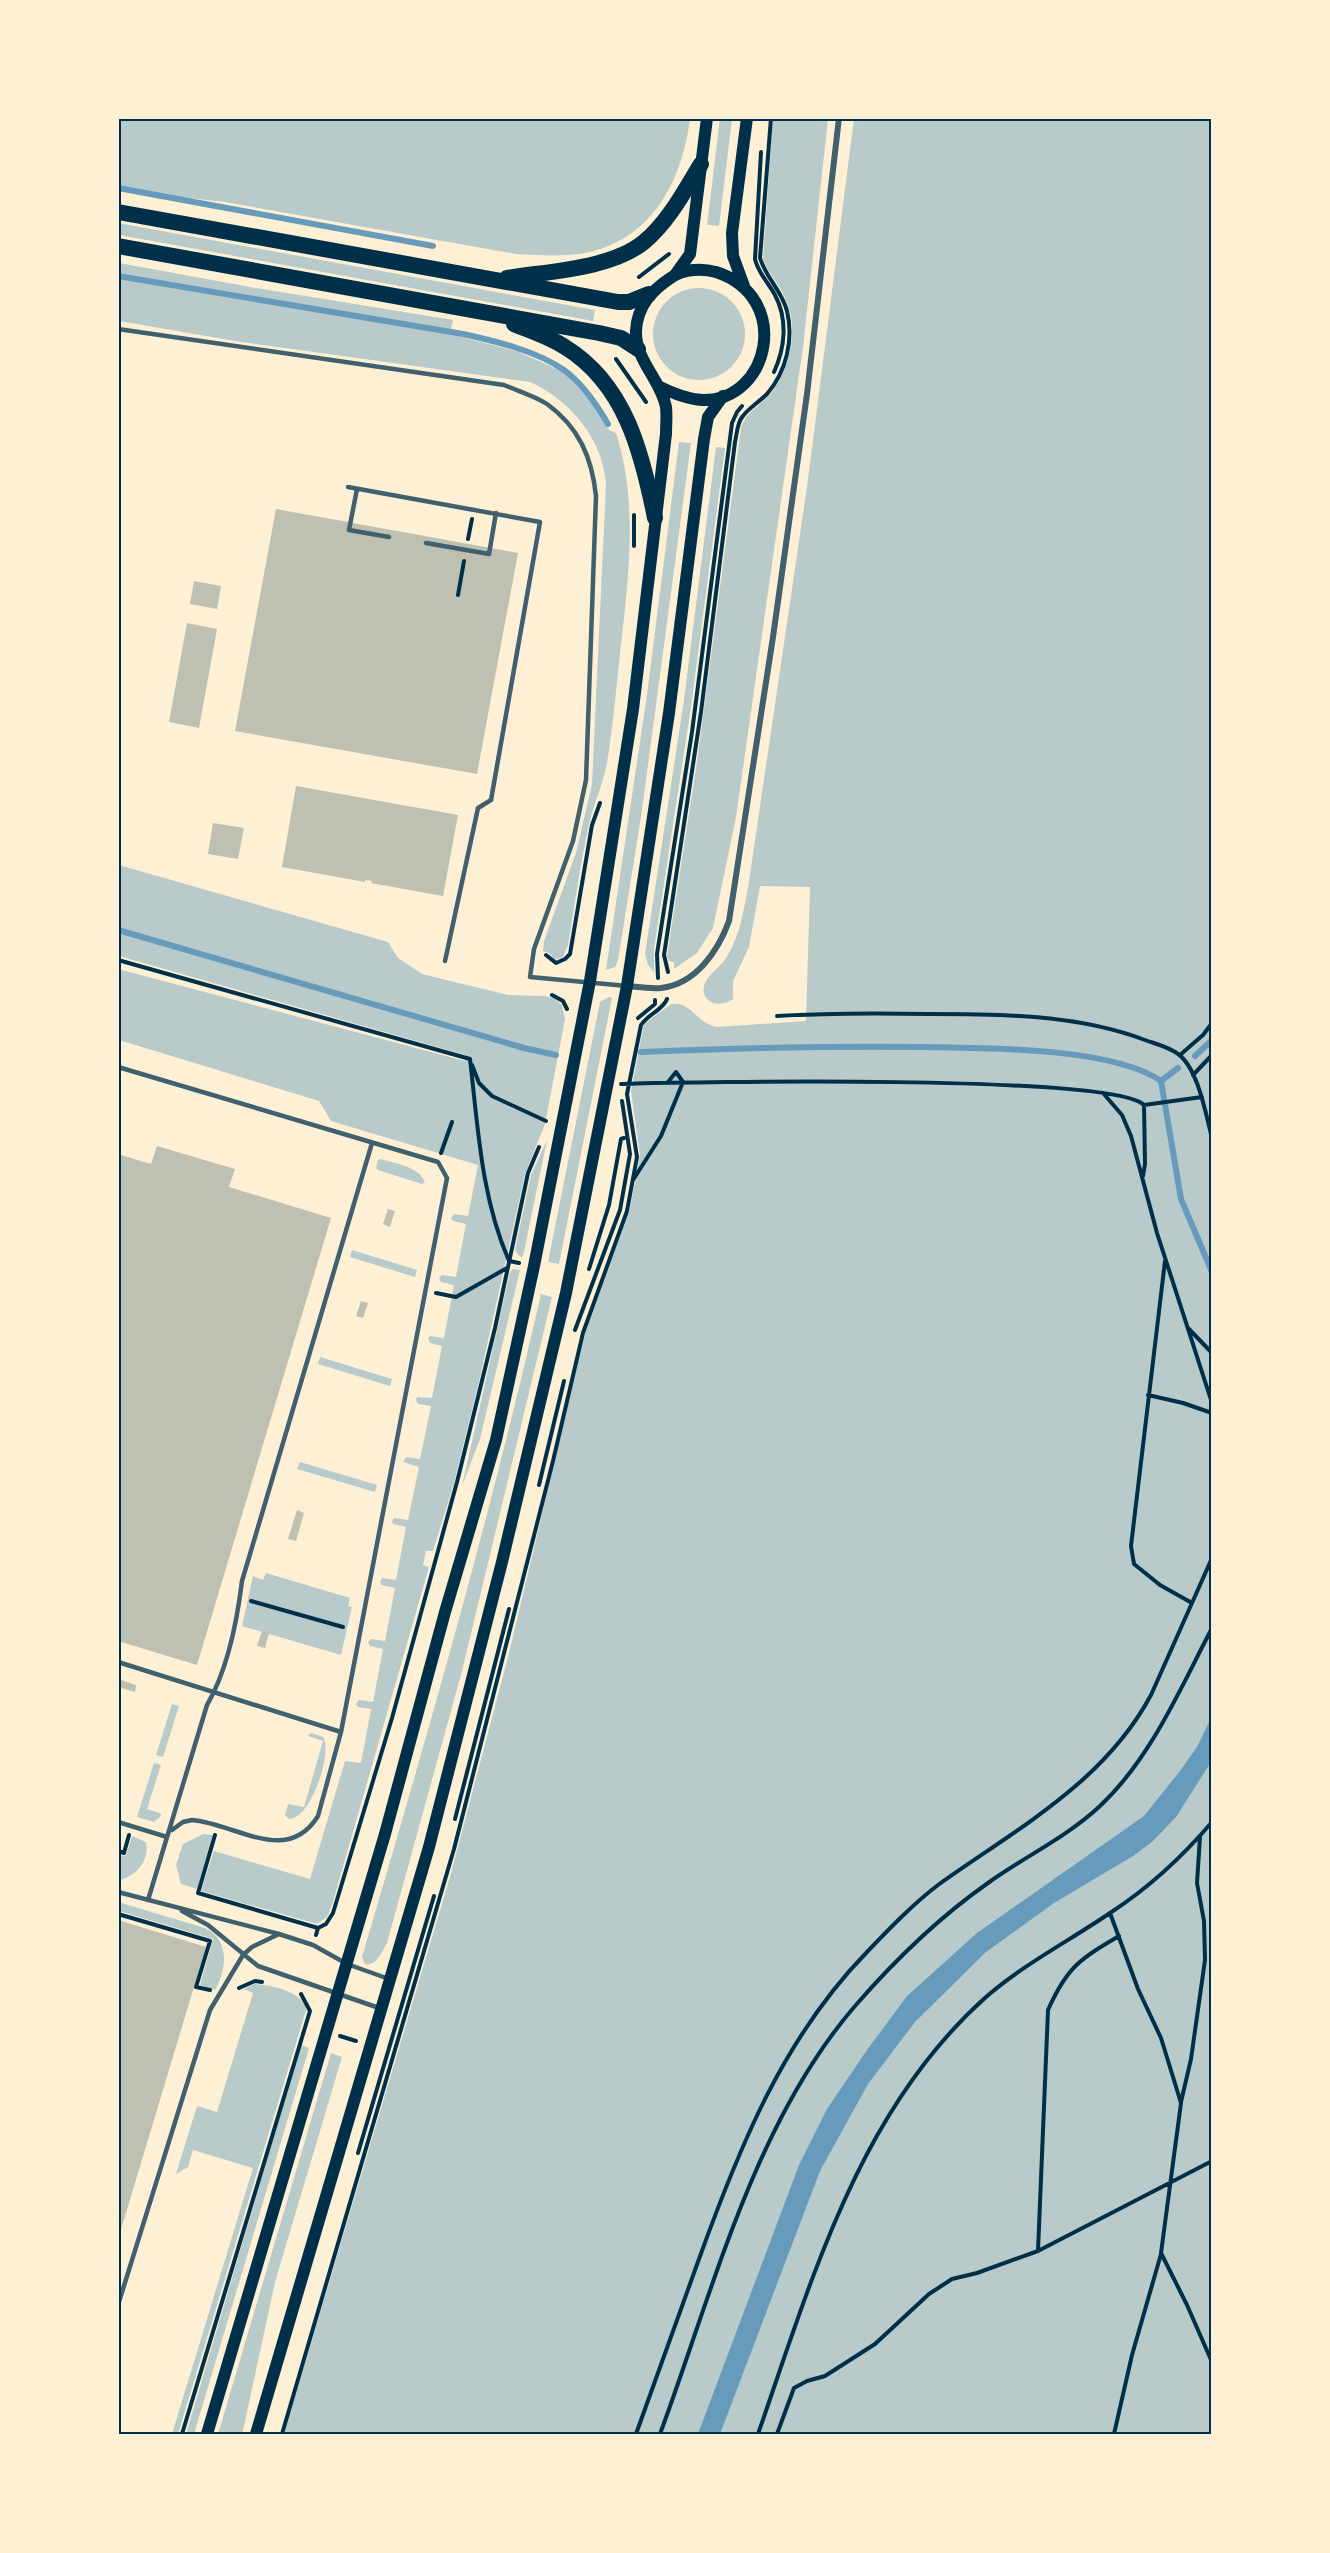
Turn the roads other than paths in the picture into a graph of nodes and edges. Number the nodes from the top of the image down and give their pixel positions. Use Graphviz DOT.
graph roads {
  1 [pos="707,118"];
  2 [pos="747,118"];
  3 [pos="839,118"];
  4 [pos="701,164"];
  5 [pos="118,212"];
  6 [pos="118,246"];
  7 [pos="675,275"];
  8 [pos="495,279"];
  9 [pos="745,287"];
  10 [pos="649,294"];
  11 [pos="489,313"];
  12 [pos="118,329"];
  13 [pos="638,349"];
  14 [pos="658,387"];
  15 [pos="723,396"];
  16 [pos="348,487"];
  17 [pos="357,489"];
  18 [pos="496,513"];
  19 [pos="656,518"];
  20 [pos="389,537"];
  21 [pos="426,543"];
  22 [pos="445,961"];
  23 [pos="590,981"];
  24 [pos="627,986"];
  25 [pos="118,1067"];
  26 [pos="372,1143"];
  27 [pos="118,1662"];
  28 [pos="215,1691"];
  29 [pos="341,1732"];
  30 [pos="118,1822"];
  31 [pos="168,1834"];
  32 [pos="118,1892"];
  33 [pos="147,1900"];
  34 [pos="176,1909"];
  35 [pos="279,1934"];
  36 [pos="243,1955"];
  37 [pos="347,1964"];
  38 [pos="390,1980"];
  39 [pos="338,1994"];
  40 [pos="381,2008"];
  41 [pos="118,2305"];
  42 [pos="207,2434"];
  43 [pos="256,2434"];
  1 -- 4 [label="main road"];
  2 -- 9 [label="main road"];
  3 -- 24 [label="street"];
  4 -- 7 [label="main road"];
  4 -- 8 [label="highway"];
  5 -- 8 [label="highway"];
  6 -- 11 [label="highway"];
  7 -- 9 [label="main road"];
  7 -- 10 [label="main road"];
  8 -- 10 [label="highway"];
  9 -- 15 [label="main road"];
  10 -- 13 [label="main road"];
  11 -- 13 [label="highway"];
  11 -- 19 [label="highway"];
  12 -- 23 [label="lane"];
  13 -- 14 [label="main road"];
  14 -- 15 [label="main road"];
  14 -- 19 [label="main road"];
  15 -- 24 [label="main road"];
  16 -- 17 [label="lane"];
  17 -- 18 [label="lane"];
  17 -- 20 [label="lane"];
  18 -- 21 [label="lane"];
  18 -- 22 [label="lane"];
  19 -- 23 [label="main road"];
  23 -- 24 [label="lane"];
  23 -- 37 [label="main road"];
  24 -- 38 [label="main road"];
  25 -- 26 [label="lane"];
  26 -- 28 [label="lane"];
  26 -- 29 [label="lane"];
  27 -- 28 [label="lane"];
  28 -- 29 [label="lane"];
  28 -- 31 [label="lane"];
  29 -- 31 [label="lane"];
  30 -- 31 [label="lane"];
  31 -- 33 [label="lane"];
  32 -- 33 [label="lane"];
  33 -- 34 [label="lane"];
  34 -- 35 [label="lane"];
  34 -- 36 [label="lane"];
  35 -- 36 [label="lane"];
  35 -- 37 [label="lane"];
  36 -- 39 [label="lane"];
  36 -- 41 [label="lane"];
  37 -- 38 [label="lane"];
  37 -- 39 [label="main road"];
  38 -- 40 [label="main road"];
  39 -- 40 [label="lane"];
  39 -- 42 [label="main road"];
  40 -- 43 [label="main road"];
}
